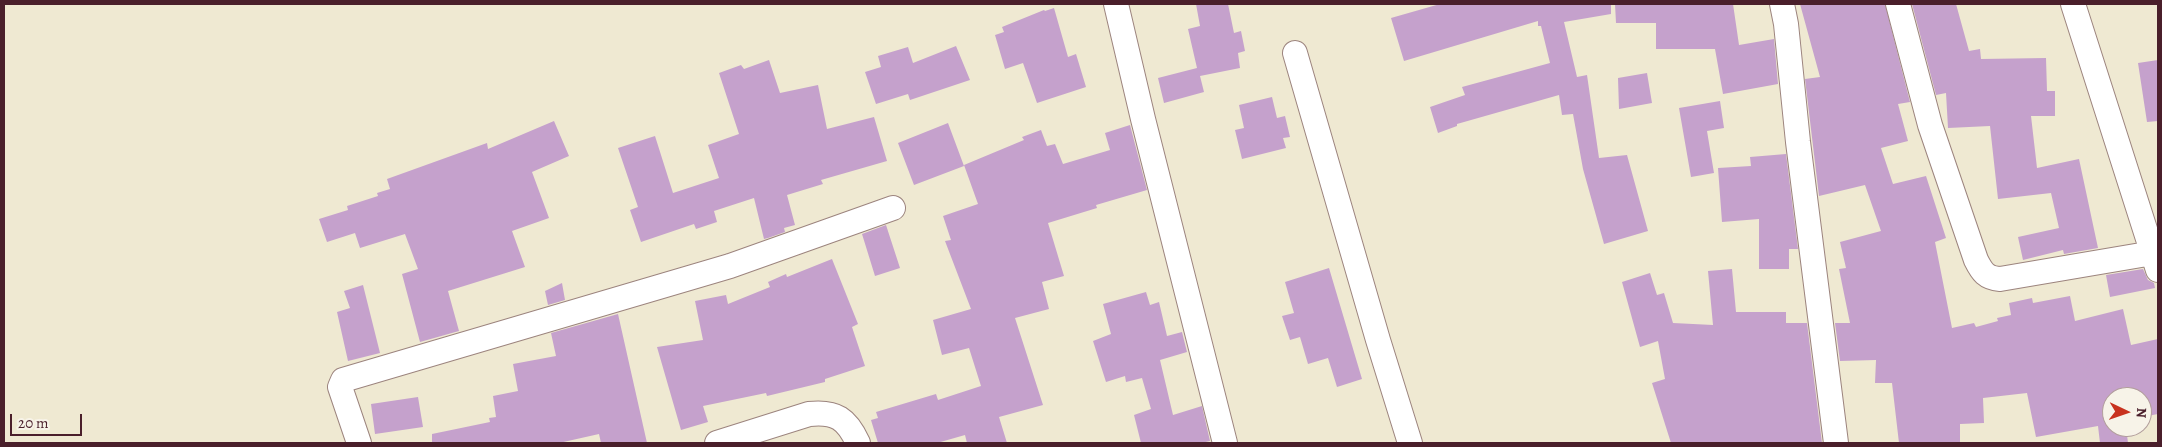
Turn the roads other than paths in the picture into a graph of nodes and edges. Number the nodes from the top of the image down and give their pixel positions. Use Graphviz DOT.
graph roads {
  1 [pos="1116,4"];
  2 [pos="1782,4"];
  3 [pos="1898,4"];
  4 [pos="2073,4"];
  5 [pos="1295,53"];
  6 [pos="893,208"];
  7 [pos="2156,262"];
  8 [pos="359,443"];
  9 [pos="717,443"];
  10 [pos="858,443"];
  11 [pos="1225,443"];
  12 [pos="1410,443"];
  13 [pos="1836,443"];
  1 -- 11 [label="street"];
  2 -- 13 [label="street"];
  3 -- 7 [label="street"];
  4 -- 7 [label="street"];
  5 -- 12 [label="street"];
  6 -- 8 [label="street"];
  9 -- 10 [label="street"];
}
